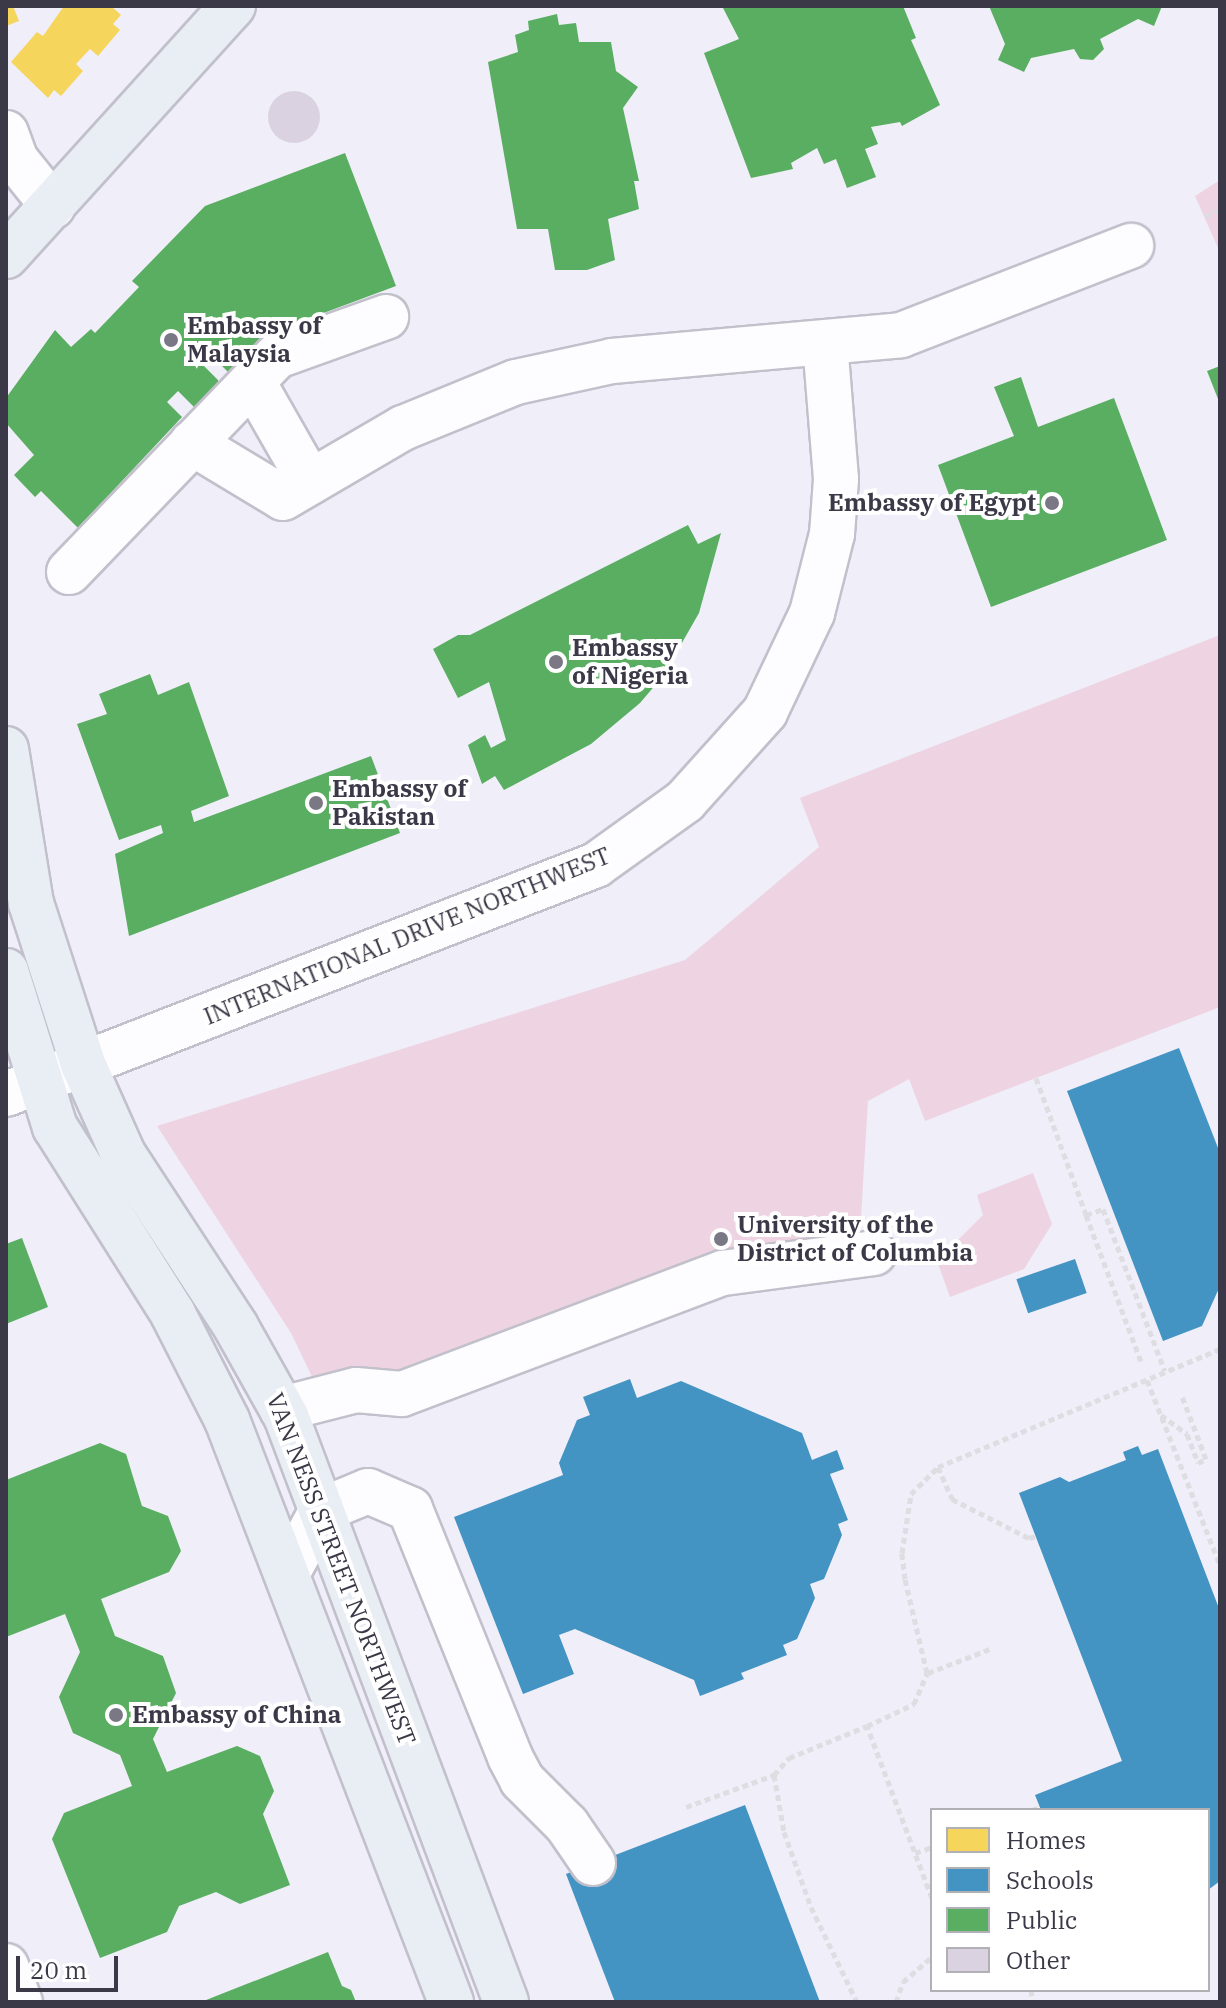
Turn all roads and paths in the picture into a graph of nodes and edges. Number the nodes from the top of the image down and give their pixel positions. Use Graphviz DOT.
graph roads {
  1 [pos="220,12"];
  2 [pos="6,133"];
  3 [pos="53,206"];
  4 [pos="1220,210"];
  5 [pos="1205,216"];
  6 [pos="1131,246"];
  7 [pos="6,256"];
  8 [pos="386,317"];
  9 [pos="825,342"];
  10 [pos="253,382"];
  11 [pos="192,443"];
  12 [pos="296,490"];
  13 [pos="69,572"];
  14 [pos="6,749"];
  15 [pos="6,971"];
  16 [pos="83,1064"];
  17 [pos="1036,1078"];
  18 [pos="22,1088"];
  19 [pos="1086,1215"];
  20 [pos="874,1253"];
  21 [pos="1220,1349"];
  22 [pos="1141,1361"];
  23 [pos="1165,1371"];
  24 [pos="1147,1380"];
  25 [pos="1182,1396"];
  26 [pos="282,1409"];
  27 [pos="1161,1415"];
  28 [pos="938,1467"];
  29 [pos="322,1510"];
  30 [pos="1036,1536"];
  31 [pos="1220,1561"];
  32 [pos="287,1574"];
  33 [pos="990,1649"];
  34 [pos="927,1673"];
  35 [pos="867,1726"];
  36 [pos="774,1775"];
  37 [pos="686,1807"];
  38 [pos="930,1848"];
  39 [pos="915,1853"];
  40 [pos="593,1863"];
  41 [pos="930,1893"];
  42 [pos="930,1959"];
  43 [pos="6,1966"];
  44 [pos="20,2002"];
  45 [pos="451,2002"];
  46 [pos="506,2002"];
  47 [pos="857,2002"];
  48 [pos="896,2002"];
  1 -- 3 [label="main road"];
  2 -- 3 [label="street"];
  3 -- 7 [label="main road"];
  4 -- 5 [label="path"];
  6 -- 9 [label="street"];
  8 -- 10 [label="street"];
  9 -- 12 [label="street"];
  9 -- 16 [label="street, INTERNATIONAL DRIVE NORTHWEST"];
  10 -- 11 [label="street"];
  10 -- 12 [label="street"];
  11 -- 12 [label="street"];
  11 -- 13 [label="street"];
  14 -- 16 [label="main road, VAN NESS STREET NORTHWEST"];
  15 -- 18 [label="main road"];
  16 -- 18 [label="street, INTERNATIONAL DRIVE NORTHWEST"];
  16 -- 26 [label="main road, VAN NESS STREET NORTHWEST"];
  17 -- 19 [label="path"];
  18 -- 32 [label="main road"];
  19 -- 22 [label="path"];
  19 -- 23 [label="path"];
  20 -- 26 [label="street"];
  21 -- 23 [label="path"];
  23 -- 24 [label="path"];
  24 -- 27 [label="path"];
  24 -- 28 [label="path"];
  25 -- 27 [label="path"];
  26 -- 29 [label="main road, VAN NESS STREET NORTHWEST"];
  27 -- 31 [label="path"];
  28 -- 30 [label="path"];
  28 -- 34 [label="path"];
  29 -- 32 [label="street"];
  29 -- 40 [label="street"];
  29 -- 46 [label="main road, VAN NESS STREET NORTHWEST"];
  32 -- 45 [label="main road"];
  33 -- 34 [label="path"];
  34 -- 35 [label="path"];
  35 -- 36 [label="path"];
  35 -- 39 [label="path"];
  36 -- 37 [label="path"];
  36 -- 47 [label="path"];
  38 -- 39 [label="path"];
  39 -- 41 [label="path"];
  42 -- 48 [label="path"];
  43 -- 44 [label="street"];
}
